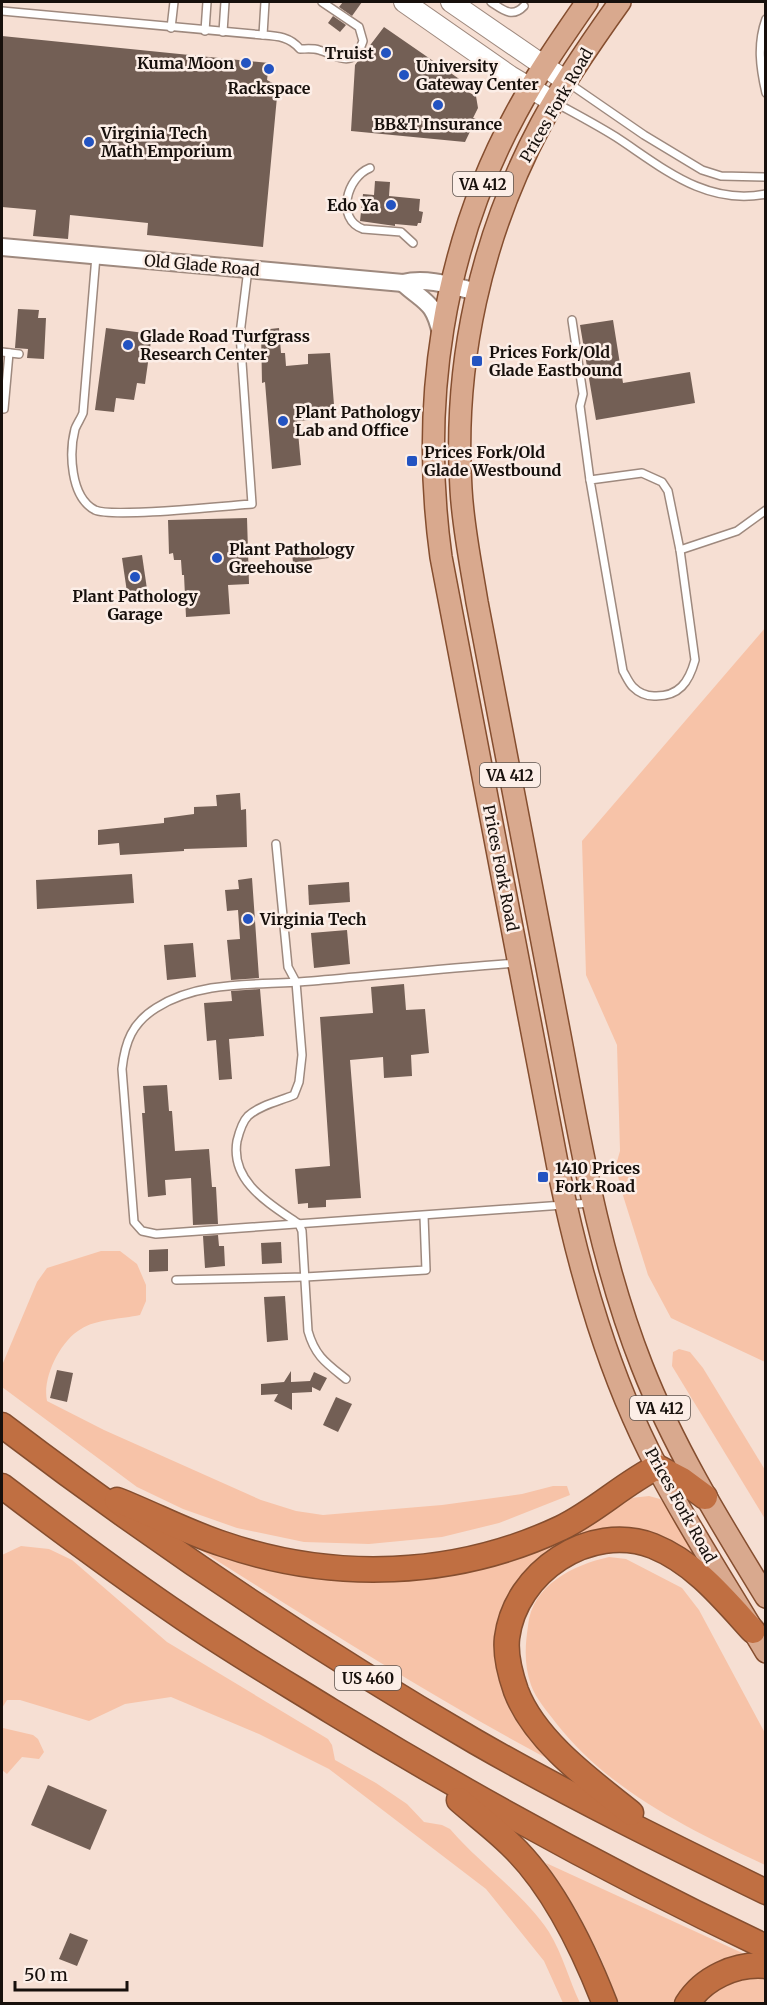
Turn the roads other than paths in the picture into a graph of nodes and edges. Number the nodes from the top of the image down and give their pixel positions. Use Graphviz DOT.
graph roads {
  1 [pos="174,2"];
  2 [pos="207,2"];
  3 [pos="225,2"];
  4 [pos="265,2"];
  5 [pos="322,2"];
  6 [pos="404,2"];
  7 [pos="451,2"];
  8 [pos="491,2"];
  9 [pos="586,2"];
  10 [pos="620,2"];
  11 [pos="524,6"];
  12 [pos="2,11"];
  13 [pos="765,19"];
  14 [pos="171,28"];
  15 [pos="205,31"];
  16 [pos="223,32"];
  17 [pos="263,35"];
  18 [pos="762,56"];
  19 [pos="544,65"];
  20 [pos="566,81"];
  21 [pos="530,88"];
  22 [pos="765,93"];
  23 [pos="554,102"];
  24 [pos="370,168"];
  25 [pos="765,177"];
  26 [pos="765,194"];
  27 [pos="413,243"];
  28 [pos="2,247"];
  29 [pos="96,256"];
  30 [pos="248,268"];
  31 [pos="403,283"];
  32 [pos="450,285"];
  33 [pos="477,292"];
  34 [pos="572,320"];
  35 [pos="441,334"];
  36 [pos="5,352"];
  37 [pos="20,354"];
  38 [pos="4,409"];
  39 [pos="590,480"];
  40 [pos="765,510"];
  41 [pos="680,550"];
  42 [pos="276,844"];
  43 [pos="519,963"];
  44 [pos="296,982"];
  45 [pos="593,1203"];
  46 [pos="566,1206"];
  47 [pos="424,1216"];
  48 [pos="299,1224"];
  49 [pos="305,1277"];
  50 [pos="176,1280"];
  51 [pos="346,1379"];
  52 [pos="2,1425"];
  53 [pos="657,1467"];
  54 [pos="79,1484"];
  55 [pos="2,1486"];
  56 [pos="705,1497"];
  57 [pos="765,1597"];
  58 [pos="753,1631"];
  59 [pos="765,1652"];
  60 [pos="424,1768"];
  61 [pos="673,1846"];
  62 [pos="765,1892"];
  63 [pos="765,1947"];
  64 [pos="765,1966"];
  65 [pos="605,2004"];
  66 [pos="687,2004"];
  1 -- 14 [label="lane"];
  2 -- 15 [label="lane"];
  3 -- 16 [label="lane"];
  4 -- 17 [label="lane"];
  5 -- 17 [label="lane"];
  6 -- 21 [label="main road"];
  7 -- 19 [label="main road"];
  8 -- 11 [label="lane"];
  9 -- 19 [label="main road, Prices Fork Road / VA 412"];
  10 -- 20 [label="main road, Prices Fork Road / VA 412"];
  12 -- 14 [label="lane"];
  13 -- 18 [label="lane"];
  14 -- 15 [label="lane"];
  15 -- 16 [label="lane"];
  16 -- 17 [label="lane"];
  18 -- 22 [label="lane"];
  19 -- 20 [label="main road"];
  19 -- 21 [label="main road, Prices Fork Road / VA 412"];
  20 -- 23 [label="main road, Prices Fork Road / VA 412"];
  20 -- 25 [label="lane"];
  21 -- 23 [label="main road"];
  21 -- 32 [label="main road, Prices Fork Road / VA 412"];
  23 -- 26 [label="lane"];
  23 -- 33 [label="main road, Prices Fork Road / VA 412"];
  24 -- 27 [label="lane"];
  28 -- 29 [label="street, Old Glade Road"];
  29 -- 30 [label="street, Old Glade Road"];
  29 -- 30 [label="lane"];
  30 -- 31 [label="street, Old Glade Road"];
  31 -- 32 [label="street, Old Glade Road"];
  31 -- 35 [label="street"];
  32 -- 33 [label="street, Old Glade Road"];
  32 -- 35 [label="main road, Prices Fork Road / VA 412"];
  33 -- 45 [label="main road, Prices Fork Road / VA 412"];
  34 -- 39 [label="lane"];
  35 -- 43 [label="main road, Prices Fork Road / VA 412"];
  36 -- 37 [label="lane"];
  36 -- 38 [label="lane"];
  39 -- 41 [label="lane"];
  39 -- 41 [label="lane"];
  40 -- 41 [label="lane"];
  42 -- 44 [label="lane"];
  43 -- 44 [label="lane"];
  43 -- 46 [label="main road, Prices Fork Road / VA 412"];
  44 -- 48 [label="lane"];
  44 -- 48 [label="lane"];
  45 -- 46 [label="lane"];
  45 -- 56 [label="main road, Prices Fork Road / VA 412"];
  46 -- 47 [label="lane"];
  46 -- 53 [label="main road, Prices Fork Road / VA 412"];
  47 -- 48 [label="lane"];
  47 -- 49 [label="lane"];
  48 -- 49 [label="lane"];
  49 -- 50 [label="lane"];
  49 -- 51 [label="lane"];
  52 -- 54 [label="highway, US 460"];
  53 -- 54 [label="highway"];
  53 -- 56 [label="highway"];
  53 -- 58 [label="main road, Prices Fork Road / VA 412"];
  54 -- 61 [label="highway, US 460"];
  55 -- 60 [label="highway, US 460"];
  56 -- 57 [label="main road, Prices Fork Road / VA 412"];
  58 -- 59 [label="main road, Prices Fork Road / VA 412"];
  58 -- 61 [label="highway"];
  60 -- 63 [label="highway, US 460"];
  60 -- 65 [label="highway"];
  61 -- 62 [label="highway, US 460"];
  64 -- 66 [label="highway"];
}
